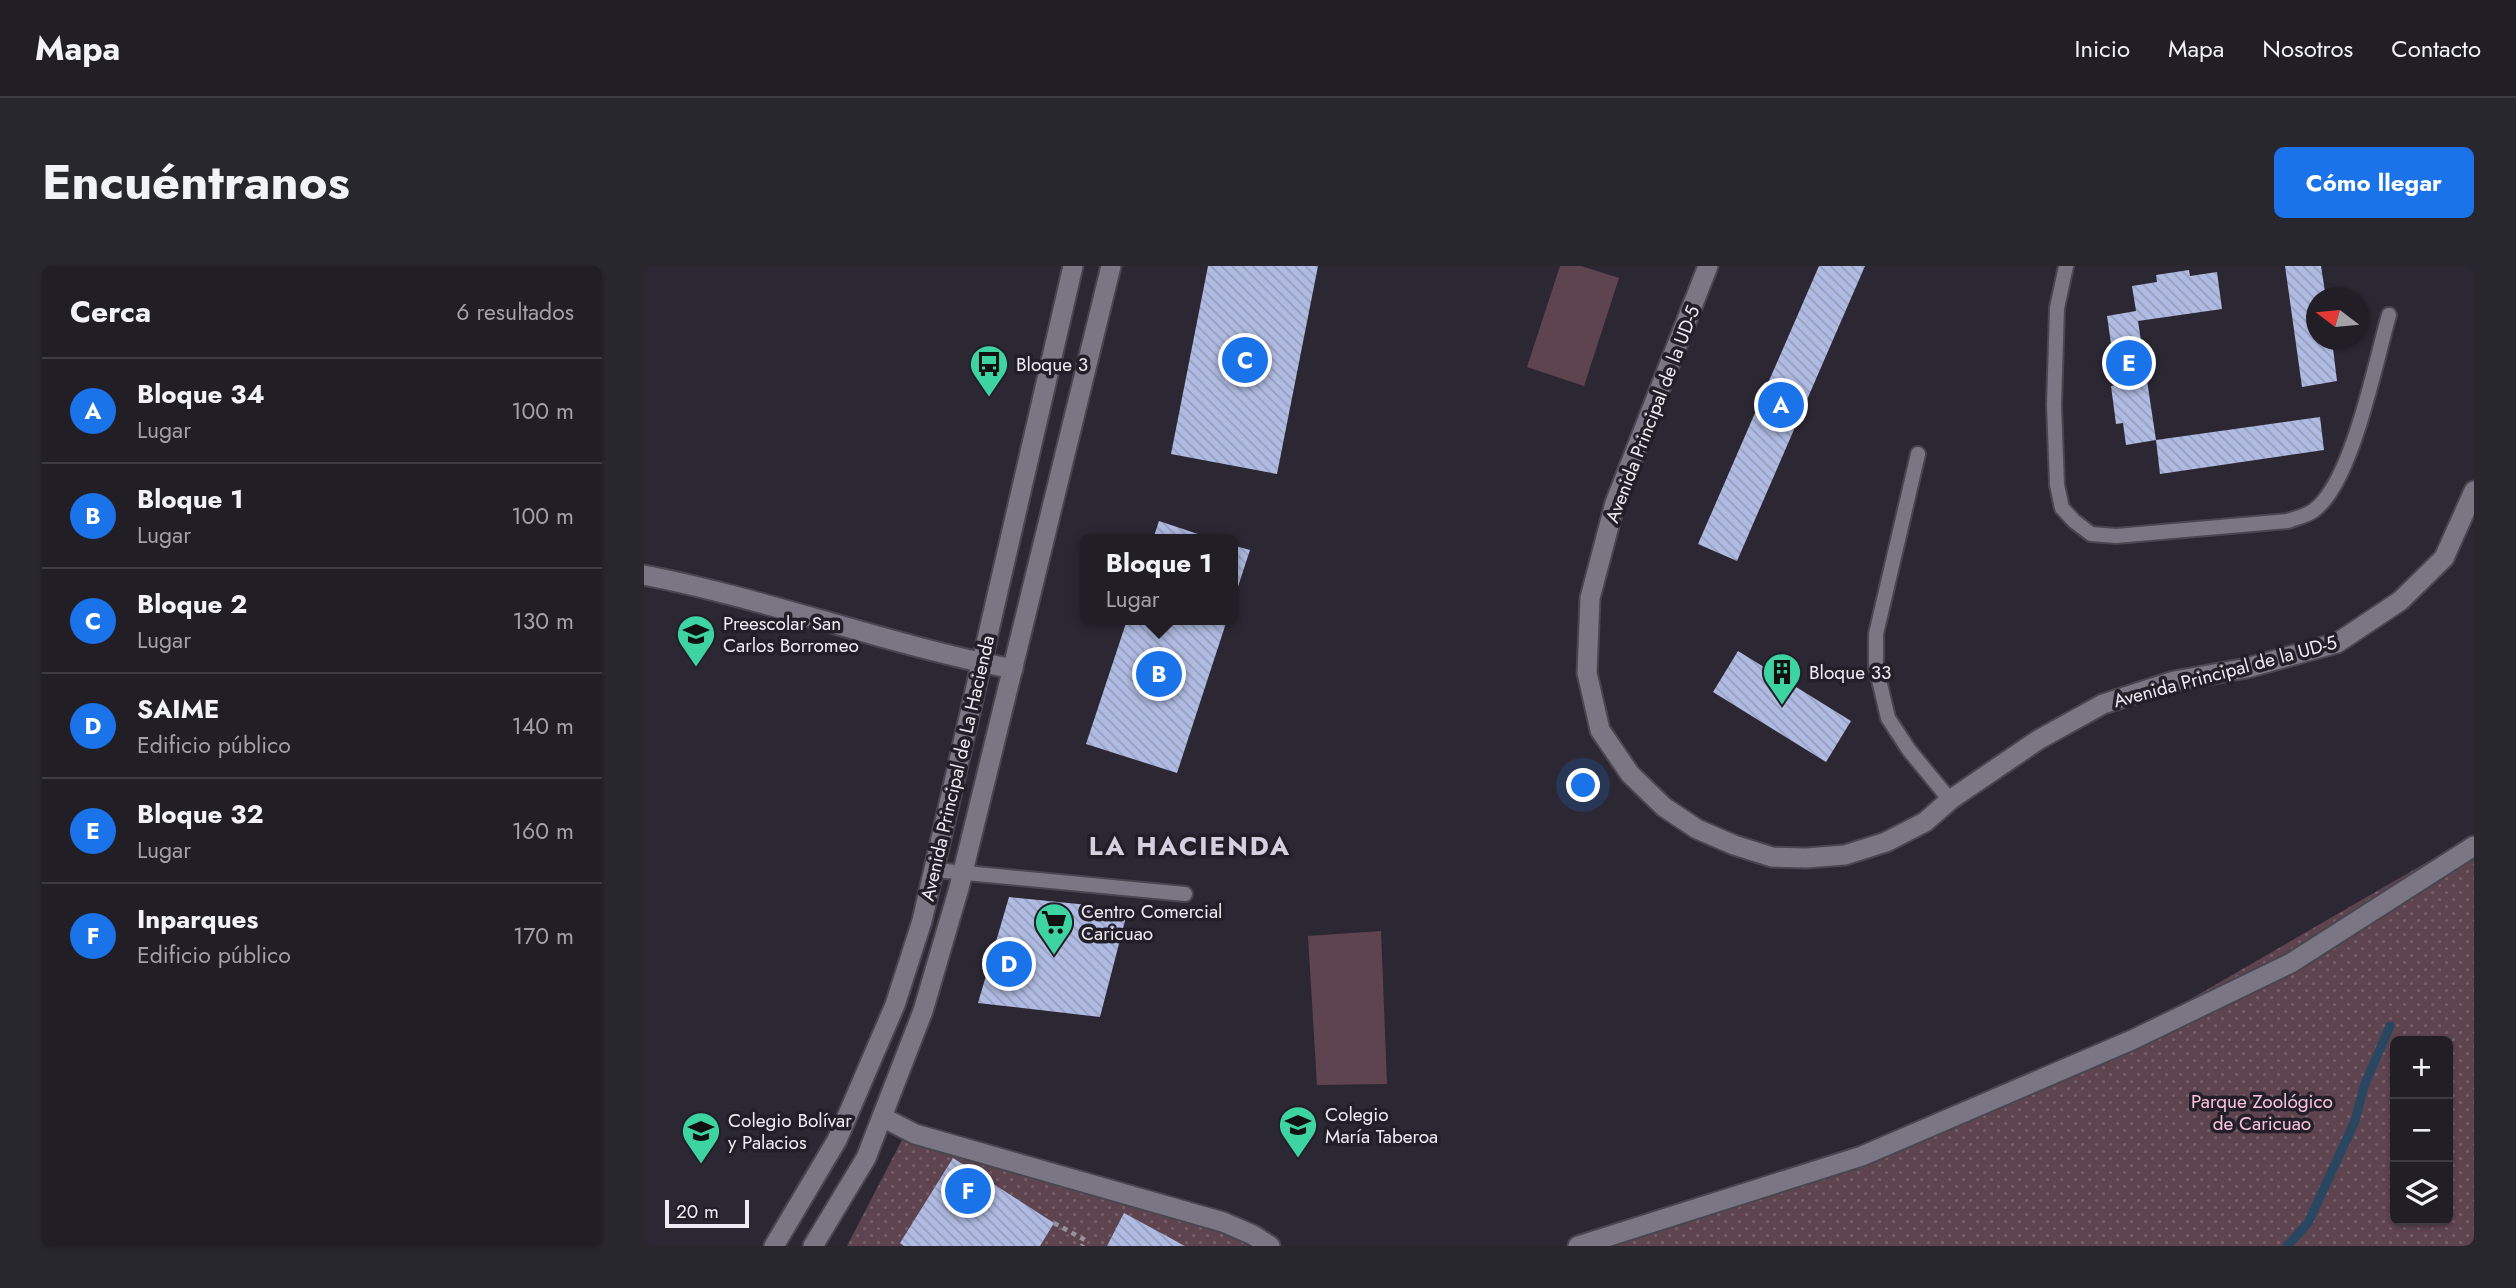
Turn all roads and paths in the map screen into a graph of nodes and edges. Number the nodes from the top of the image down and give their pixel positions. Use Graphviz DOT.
graph roads {
  1 [pos="1073,266"];
  2 [pos="1111,266"];
  3 [pos="1708,266"];
  4 [pos="2066,266"];
  5 [pos="2389,315"];
  6 [pos="1919,454"];
  7 [pos="2474,491"];
  8 [pos="644,576"];
  9 [pos="982,663"];
  10 [pos="1013,669"];
  11 [pos="1950,800"];
  12 [pos="2474,846"];
  13 [pos="935,870"];
  14 [pos="962,872"];
  15 [pos="1185,894"];
  16 [pos="882,1117"];
  17 [pos="1054,1223"];
  18 [pos="774,1246"];
  19 [pos="813,1246"];
  20 [pos="1082,1246"];
  21 [pos="1270,1246"];
  22 [pos="1578,1246"];
  1 -- 9 [label="street, Avenida Principal de La Hacienda"];
  2 -- 10 [label="street, Avenida Principal de La Hacienda"];
  3 -- 11 [label="street, Avenida Principal de la UD-5"];
  4 -- 5 [label="lane"];
  6 -- 11 [label="lane"];
  7 -- 11 [label="street, Avenida Principal de la UD-5"];
  8 -- 9 [label="street"];
  9 -- 10 [label="street"];
  9 -- 13 [label="street, Avenida Principal de La Hacienda"];
  10 -- 14 [label="street, Avenida Principal de La Hacienda"];
  12 -- 22 [label="street"];
  13 -- 14 [label="lane"];
  13 -- 18 [label="street, Avenida Principal de La Hacienda"];
  14 -- 15 [label="lane"];
  14 -- 16 [label="street, Avenida Principal de La Hacienda"];
  16 -- 19 [label="street, Avenida Principal de La Hacienda"];
  16 -- 21 [label="street"];
  17 -- 20 [label="path"];
}
